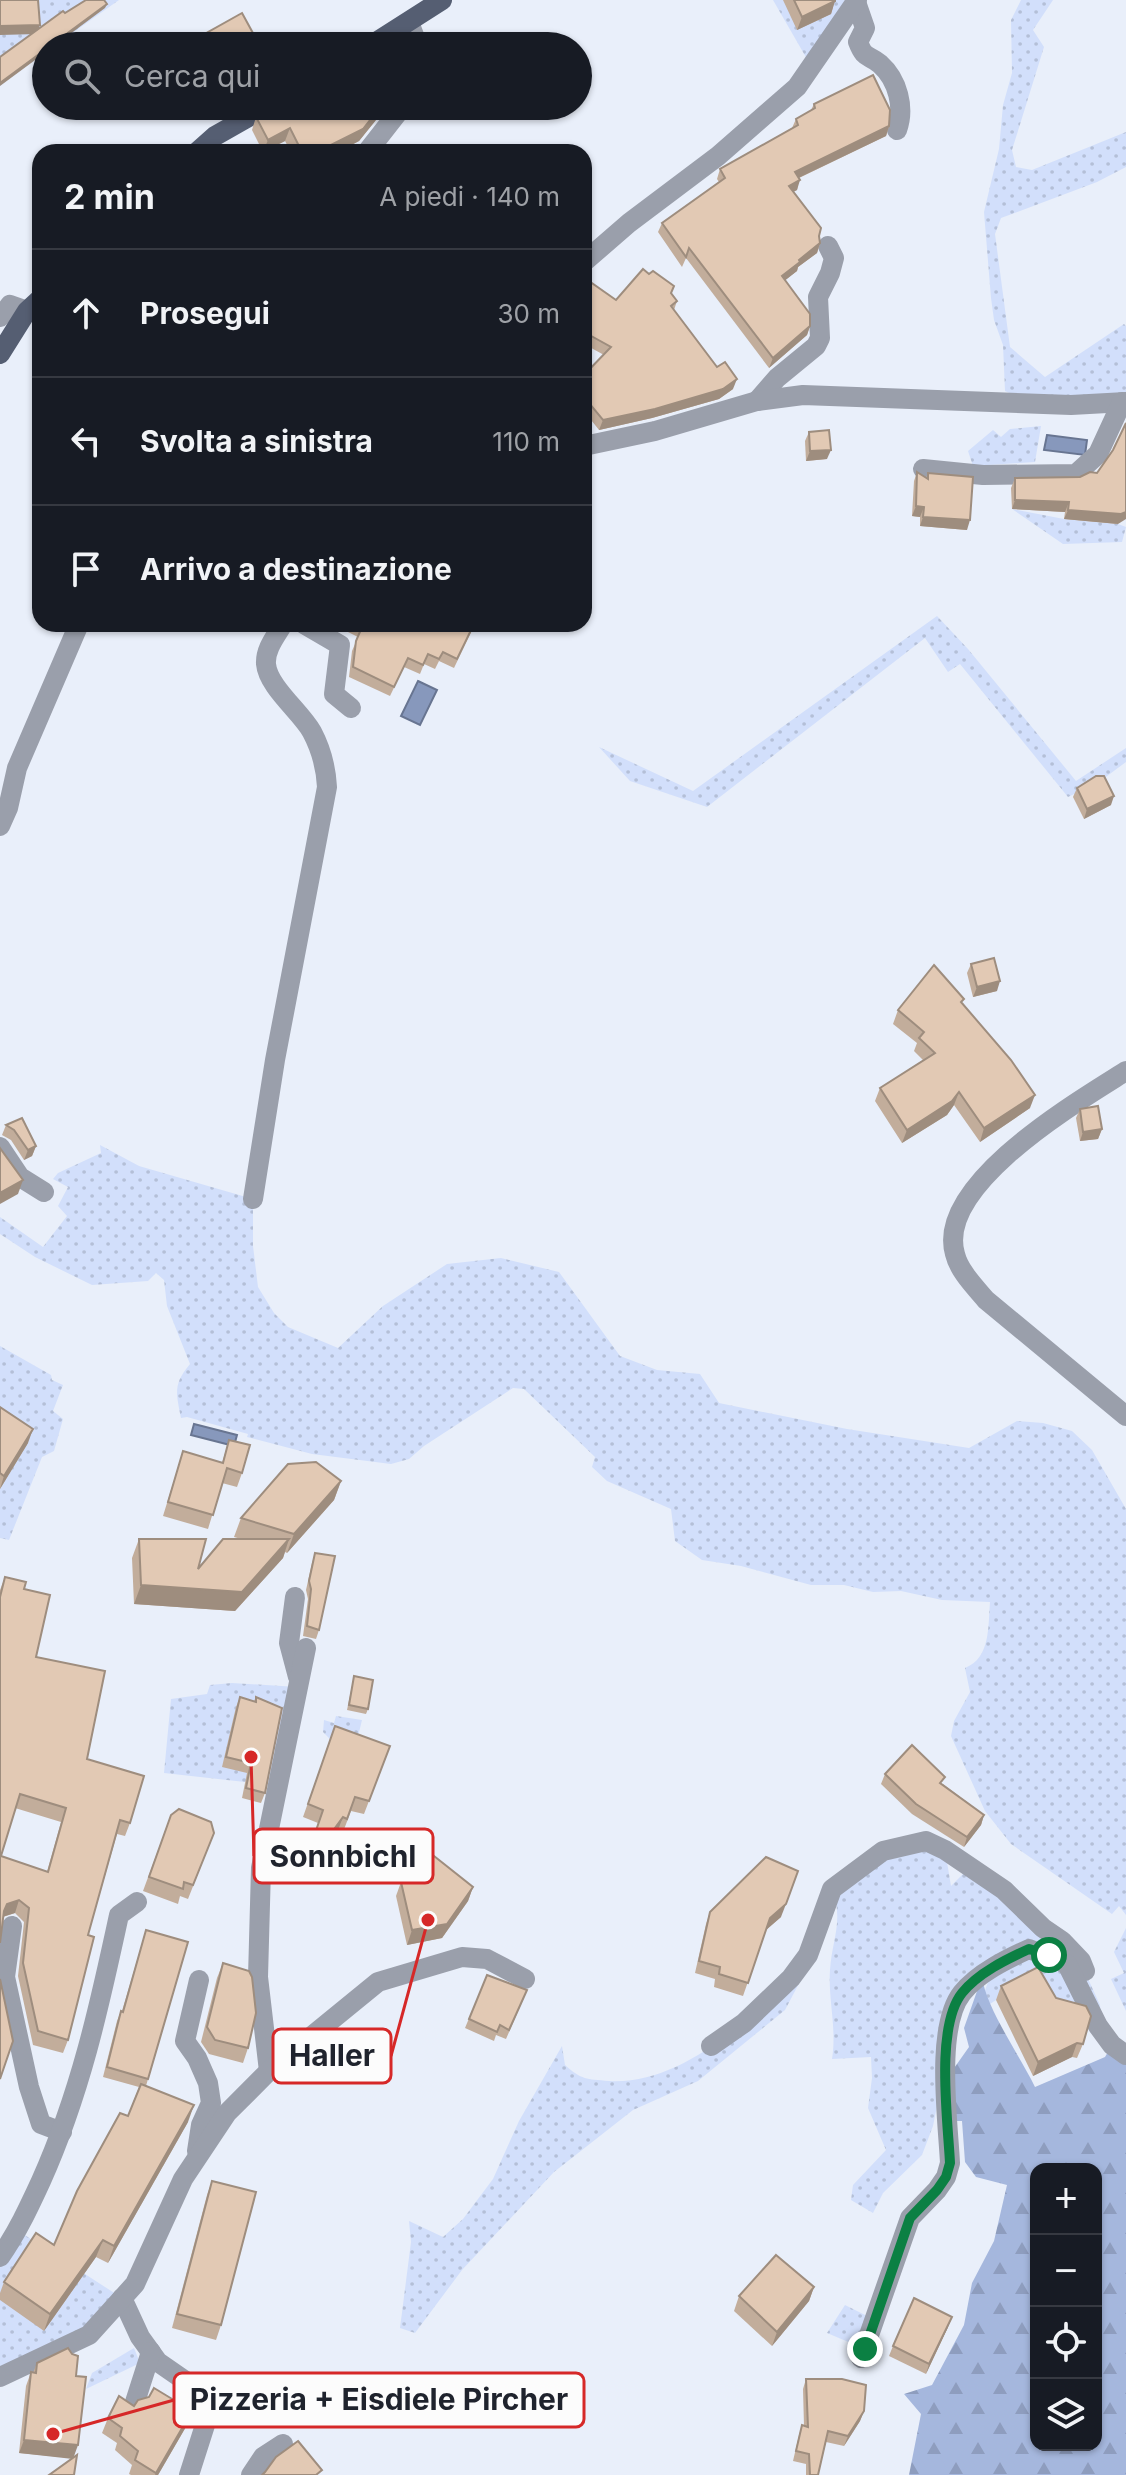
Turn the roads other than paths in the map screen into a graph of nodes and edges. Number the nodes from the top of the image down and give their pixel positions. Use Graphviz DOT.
graph roads {
  1 [pos="442,0"];
  2 [pos="856,1"];
  3 [pos="409,22"];
  4 [pos="393,32"];
  5 [pos="413,32"];
  6 [pos="243,120"];
  7 [pos="392,120"];
  8 [pos="897,130"];
  9 [pos="206,144"];
  10 [pos="373,144"];
  11 [pos="828,246"];
  12 [pos="592,255"];
  13 [pos="32,305"];
  14 [pos="32,308"];
  15 [pos="0,317"];
  16 [pos="0,354"];
  17 [pos="757,401"];
  18 [pos="1124,402"];
  19 [pos="592,444"];
  20 [pos="923,469"];
  21 [pos="76,632"];
  22 [pos="278,632"];
  23 [pos="318,632"];
  24 [pos="351,708"];
  25 [pos="0,826"];
  26 [pos="1126,1071"];
  27 [pos="0,1147"];
  28 [pos="44,1192"];
  29 [pos="253,1199"];
  30 [pos="1126,1416"];
  31 [pos="295,1597"];
  32 [pos="306,1648"];
  33 [pos="299,1680"];
  34 [pos="137,1902"];
  35 [pos="12,1926"];
  36 [pos="525,1979"];
  37 [pos="199,1980"];
  38 [pos="1102,2032"];
  39 [pos="711,2046"];
  40 [pos="1126,2055"];
  41 [pos="269,2071"];
  42 [pos="62,2132"];
  43 [pos="195,2159"];
  44 [pos="0,2257"];
  45 [pos="122,2298"];
  46 [pos="151,2352"];
  47 [pos="861,2358"];
  48 [pos="0,2377"];
  49 [pos="135,2402"];
  50 [pos="283,2444"];
  51 [pos="189,2475"];
  52 [pos="251,2475"];
  1 -- 3 [label="main road"];
  2 -- 8 [label="street"];
  2 -- 12 [label="street"];
  3 -- 4 [label="main road"];
  3 -- 5 [label="street"];
  6 -- 9 [label="main road"];
  7 -- 10 [label="street"];
  11 -- 17 [label="street"];
  13 -- 15 [label="street"];
  14 -- 16 [label="main road"];
  17 -- 18 [label="street"];
  17 -- 19 [label="street"];
  18 -- 20 [label="street"];
  21 -- 25 [label="street"];
  22 -- 29 [label="street"];
  23 -- 24 [label="street"];
  26 -- 30 [label="street"];
  27 -- 28 [label="street"];
  31 -- 33 [label="street"];
  32 -- 33 [label="street"];
  33 -- 41 [label="street"];
  34 -- 42 [label="street"];
  35 -- 42 [label="street"];
  36 -- 41 [label="street"];
  37 -- 43 [label="street"];
  38 -- 39 [label="street"];
  38 -- 40 [label="street"];
  38 -- 47 [label="street"];
  41 -- 43 [label="street"];
  42 -- 44 [label="street"];
  43 -- 45 [label="street"];
  45 -- 46 [label="street"];
  45 -- 48 [label="street"];
  46 -- 49 [label="street"];
  46 -- 51 [label="street"];
  50 -- 52 [label="street"];
}
